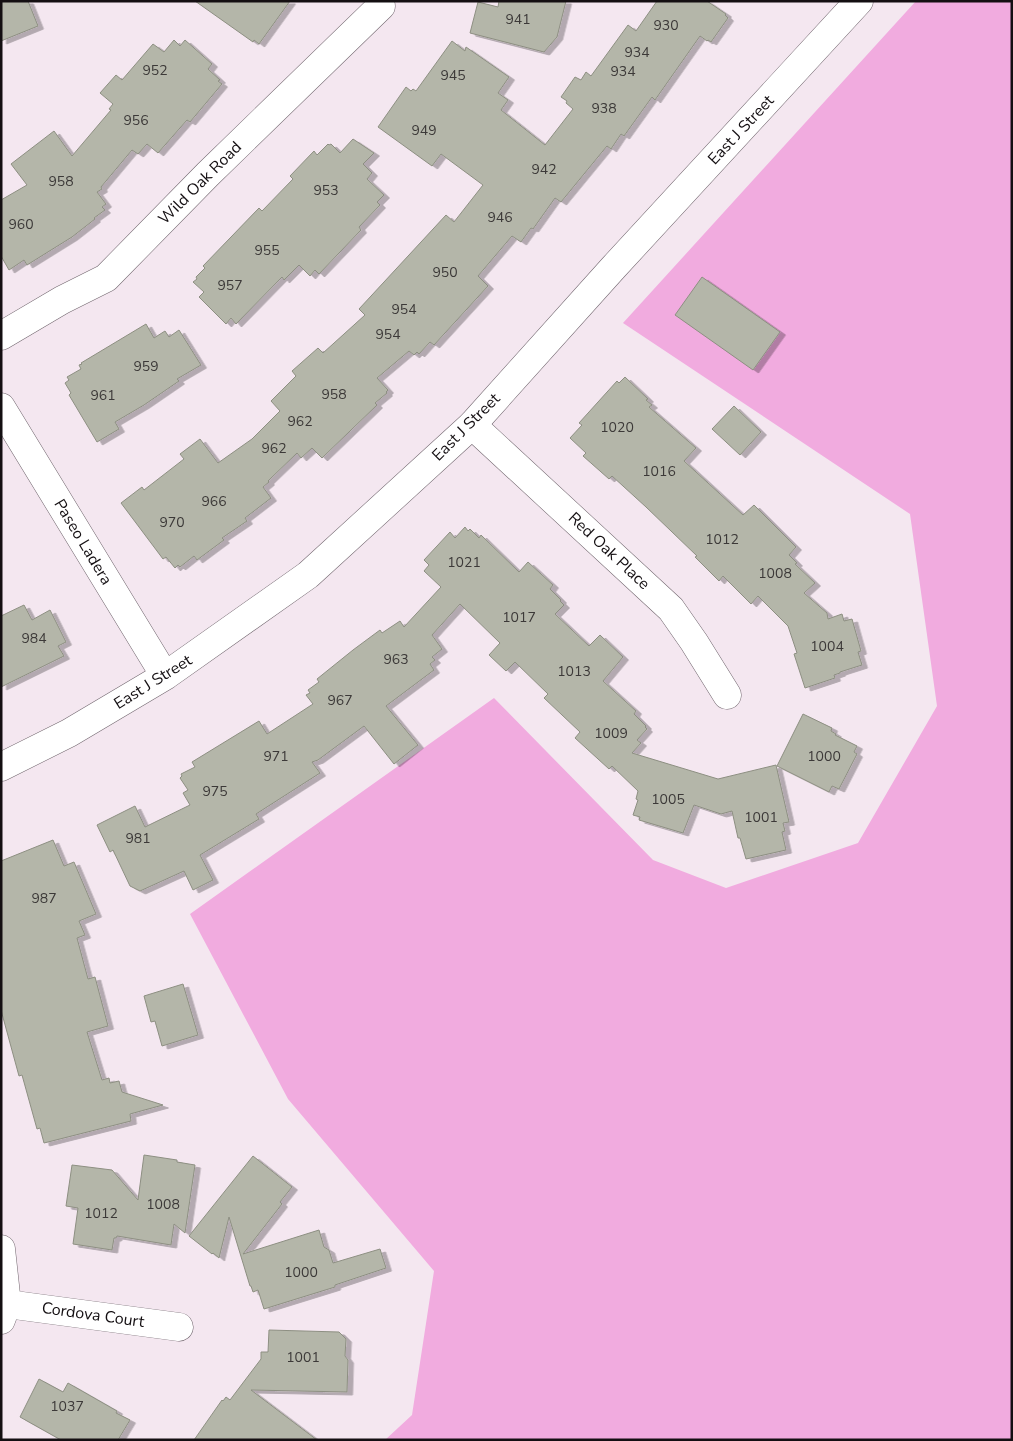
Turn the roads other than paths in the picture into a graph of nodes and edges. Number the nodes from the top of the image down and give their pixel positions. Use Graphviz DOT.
graph roads {
  1 [pos="859,1"];
  2 [pos="381,6"];
  3 [pos="1,336"];
  4 [pos="1,407"];
  5 [pos="472,425"];
  6 [pos="165,676"];
  7 [pos="727,695"];
  8 [pos="1,767"];
  9 [pos="1,1249"];
  10 [pos="4,1312"];
  11 [pos="178,1327"];
  1 -- 5 [label="street, East J Street"];
  2 -- 3 [label="street, Wild Oak Road"];
  4 -- 6 [label="street, Paseo Ladera"];
  5 -- 6 [label="street, East J Street"];
  5 -- 7 [label="street, Red Oak Place"];
  6 -- 8 [label="street, East J Street"];
  9 -- 10 [label="street"];
  10 -- 11 [label="street, Cordova Court"];
}
